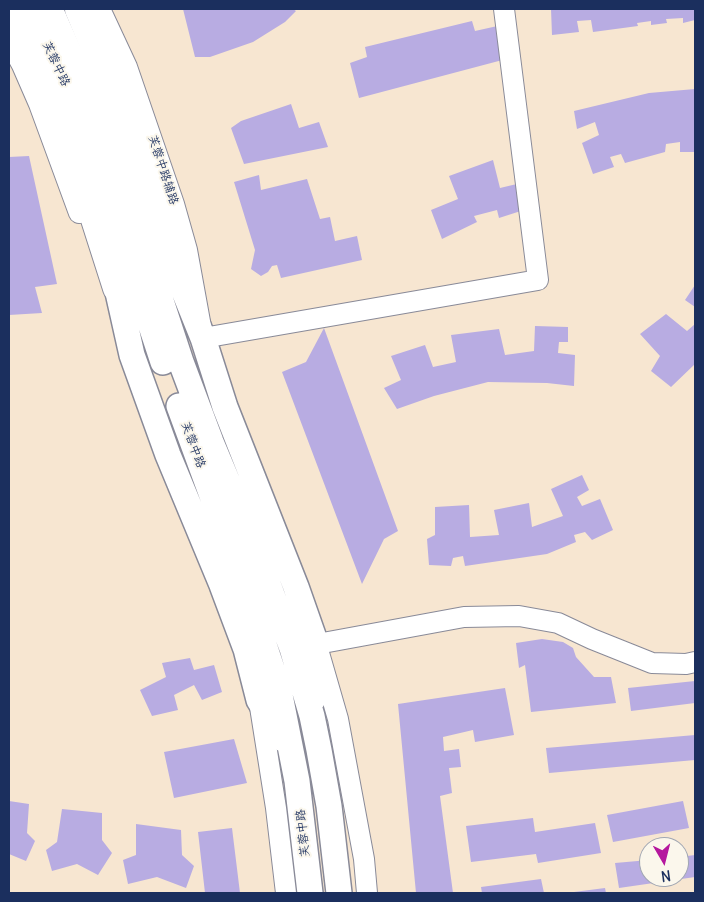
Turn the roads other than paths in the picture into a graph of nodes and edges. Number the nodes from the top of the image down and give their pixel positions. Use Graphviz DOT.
graph roads {
  1 [pos="30,9"];
  2 [pos="50,9"];
  3 [pos="79,9"];
  4 [pos="100,9"];
  5 [pos="504,9"];
  6 [pos="9,11"];
  7 [pos="9,41"];
  8 [pos="171,255"];
  9 [pos="118,288"];
  10 [pos="203,338"];
  11 [pos="132,354"];
  12 [pos="202,445"];
  13 [pos="316,644"];
  14 [pos="292,648"];
  15 [pos="695,662"];
  16 [pos="259,700"];
  17 [pos="312,716"];
  18 [pos="292,754"];
  19 [pos="286,893"];
  20 [pos="310,893"];
  21 [pos="338,893"];
  22 [pos="367,893"];
  1 -- 12 [label="main road, 芙蓉中路"];
  2 -- 12 [label="main road, 芙蓉中路"];
  3 -- 8 [label="highway"];
  4 -- 10 [label="street, 芙蓉中路辅路"];
  5 -- 10 [label="street"];
  6 -- 9 [label="highway"];
  7 -- 11 [label="street"];
  8 -- 10 [label="main road"];
  9 -- 11 [label="main road"];
  10 -- 13 [label="main road"];
  11 -- 16 [label="main road"];
  12 -- 14 [label="main road"];
  12 -- 18 [label="main road, 芙蓉中路"];
  13 -- 14 [label="street"];
  13 -- 15 [label="street"];
  13 -- 17 [label="main road"];
  13 -- 22 [label="street"];
  14 -- 17 [label="main road"];
  16 -- 18 [label="main road"];
  16 -- 19 [label="street"];
  17 -- 21 [label="main road"];
  18 -- 20 [label="main road, 芙蓉中路"];
}
